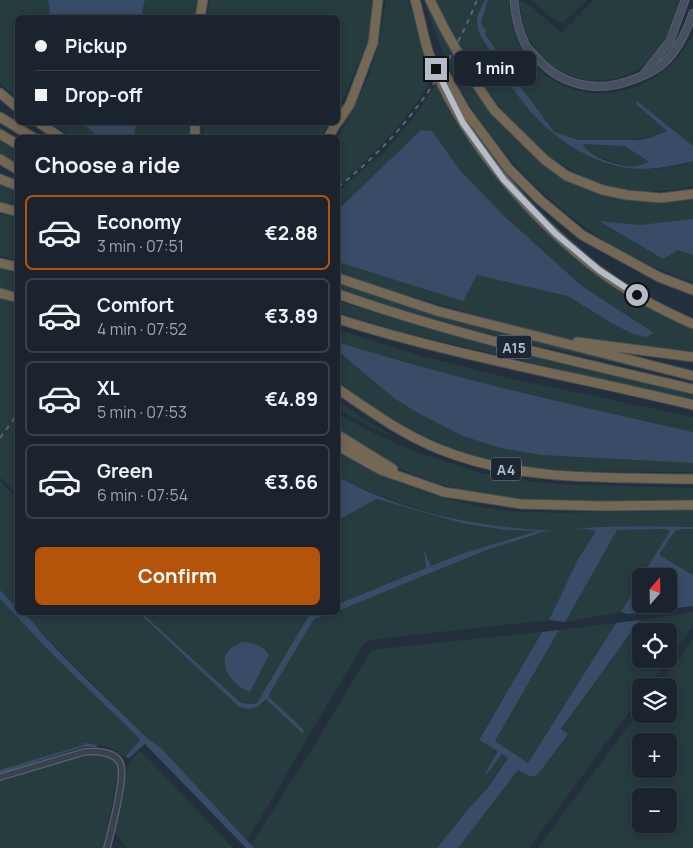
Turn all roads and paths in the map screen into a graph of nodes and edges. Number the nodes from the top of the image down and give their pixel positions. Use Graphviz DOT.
graph roads {
  1 [pos="203,0"];
  2 [pos="378,0"];
  3 [pos="415,0"];
  4 [pos="430,0"];
  5 [pos="514,0"];
  6 [pos="685,0"];
  7 [pos="693,13"];
  8 [pos="200,15"];
  9 [pos="421,21"];
  10 [pos="642,76"];
  11 [pos="0,93"];
  12 [pos="15,106"];
  13 [pos="0,117"];
  14 [pos="340,118"];
  15 [pos="42,125"];
  16 [pos="0,134"];
  17 [pos="29,135"];
  18 [pos="57,135"];
  19 [pos="15,143"];
  20 [pos="0,159"];
  21 [pos="15,168"];
  22 [pos="0,179"];
  23 [pos="15,185"];
  24 [pos="693,194"];
  25 [pos="0,207"];
  26 [pos="15,211"];
  27 [pos="0,263"];
  28 [pos="15,266"];
  29 [pos="340,279"];
  30 [pos="693,290"];
  31 [pos="0,293"];
  32 [pos="340,295"];
  33 [pos="15,297"];
  34 [pos="340,320"];
  35 [pos="693,324"];
  36 [pos="532,336"];
  37 [pos="693,357"];
  38 [pos="693,376"];
  39 [pos="693,389"];
  40 [pos="340,390"];
  41 [pos="693,405"];
  42 [pos="340,436"];
  43 [pos="340,447"];
  44 [pos="693,479"];
  45 [pos="444,492"];
  46 [pos="693,505"];
  47 [pos="0,777"];
  48 [pos="107,848"];
  1 -- 8 [label="highway"];
  2 -- 14 [label="highway"];
  3 -- 9 [label="highway"];
  4 -- 24 [label="highway"];
  5 -- 10 [label="street"];
  6 -- 10 [label="street"];
  7 -- 10 [label="street"];
  9 -- 30 [label="highway"];
  9 -- 35 [label="highway"];
  11 -- 12 [label="highway"];
  13 -- 17 [label="highway"];
  15 -- 18 [label="highway"];
  16 -- 19 [label="highway"];
  20 -- 21 [label="highway"];
  22 -- 23 [label="highway"];
  25 -- 26 [label="highway"];
  27 -- 28 [label="highway"];
  29 -- 36 [label="highway, A15"];
  31 -- 33 [label="highway"];
  32 -- 39 [label="highway, A15"];
  34 -- 41 [label="highway, A15"];
  36 -- 37 [label="highway, A15"];
  36 -- 38 [label="highway, A15"];
  40 -- 44 [label="highway, A4"];
  42 -- 45 [label="highway"];
  43 -- 45 [label="highway"];
  45 -- 46 [label="highway"];
  47 -- 48 [label="street"];
}
